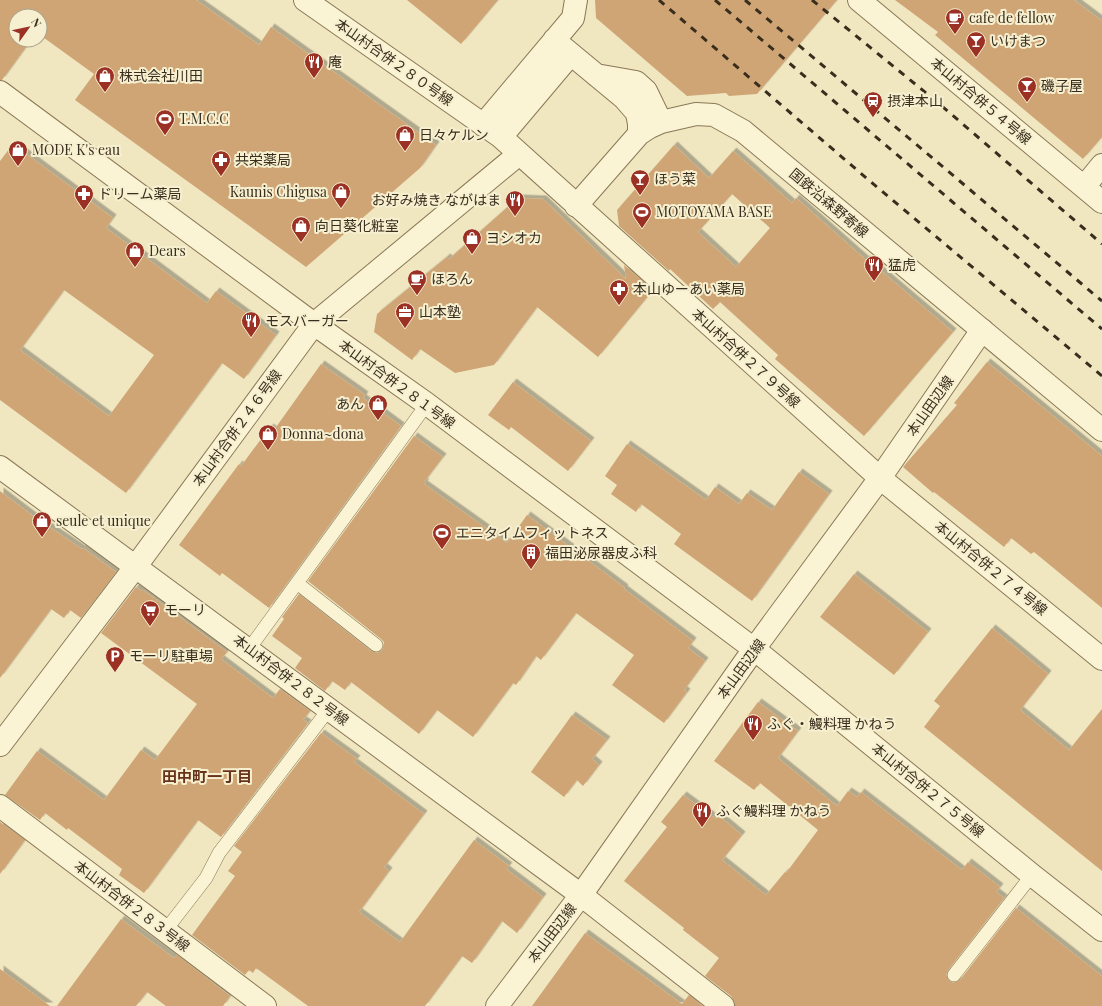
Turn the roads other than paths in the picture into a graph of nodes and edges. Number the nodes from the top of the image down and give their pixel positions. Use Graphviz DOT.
graph roads {
  1 [pos="305,0"];
  2 [pos="576,0"];
  3 [pos="859,0"];
  4 [pos="553,42"];
  5 [pos="571,54"];
  6 [pos="595,74"];
  7 [pos="0,92"];
  8 [pos="660,122"];
  9 [pos="483,125"];
  10 [pos="639,134"];
  11 [pos="501,137"];
  12 [pos="519,154"];
  13 [pos="1102,165"];
  14 [pos="1084,187"];
  15 [pos="1102,202"];
  16 [pos="576,206"];
  17 [pos="314,324"];
  18 [pos="982,330"];
  19 [pos="427,404"];
  20 [pos="1102,430"];
  21 [pos="0,467"];
  22 [pos="880,478"];
  23 [pos="136,566"];
  24 [pos="296,583"];
  25 [pos="376,645"];
  26 [pos="249,649"];
  27 [pos="754,650"];
  28 [pos="1102,659"];
  29 [pos="329,709"];
  30 [pos="0,745"];
  31 [pos="0,806"];
  32 [pos="1032,875"];
  33 [pos="581,895"];
  34 [pos="1102,930"];
  35 [pos="165,931"];
  36 [pos="954,975"];
  37 [pos="265,1006"];
  38 [pos="497,1006"];
  39 [pos="723,1006"];
  1 -- 9 [label="street, 本山村合併２８０号線"];
  2 -- 4 [label="street"];
  3 -- 14 [label="street, 本山村合併５４号線"];
  4 -- 5 [label="street"];
  4 -- 9 [label="street"];
  5 -- 6 [label="street"];
  5 -- 11 [label="street"];
  6 -- 8 [label="street"];
  6 -- 10 [label="street"];
  7 -- 17 [label="street, 本山村合併２８１号線"];
  8 -- 10 [label="street, 国鉄沿森野寄線"];
  8 -- 18 [label="street, 国鉄沿森野寄線"];
  9 -- 11 [label="street, 本山村合併２８０号線"];
  10 -- 16 [label="street, 国鉄沿森野寄線"];
  11 -- 12 [label="street, 本山村合併２８０号線"];
  12 -- 16 [label="street, 本山村合併２７９号線"];
  12 -- 17 [label="street, 本山村合併２４６号線"];
  13 -- 14 [label="street"];
  14 -- 15 [label="street, 本山村合併５４号線"];
  16 -- 22 [label="street, 本山村合併２７９号線"];
  17 -- 19 [label="street, 本山村合併２８１号線"];
  17 -- 23 [label="street, 本山村合併２４６号線"];
  18 -- 20 [label="street, 国鉄沿森野寄線"];
  18 -- 22 [label="street, 本山田辺線"];
  19 -- 24 [label="lane"];
  19 -- 27 [label="street, 本山村合併２８１号線"];
  21 -- 23 [label="street, 本山村合併２８２号線"];
  22 -- 27 [label="street, 本山田辺線"];
  22 -- 28 [label="street, 本山村合併２７４号線"];
  23 -- 26 [label="street, 本山村合併２８２号線"];
  23 -- 30 [label="street, 本山村合併２４６号線"];
  24 -- 25 [label="lane"];
  24 -- 26 [label="lane"];
  26 -- 29 [label="street, 本山村合併２８２号線"];
  27 -- 32 [label="street, 本山村合併２７５号線"];
  27 -- 33 [label="street, 本山田辺線"];
  29 -- 33 [label="street, 本山村合併２８２号線"];
  29 -- 35 [label="lane"];
  31 -- 35 [label="street, 本山村合併２８３号線"];
  32 -- 34 [label="street, 本山村合併２７５号線"];
  32 -- 36 [label="lane"];
  33 -- 38 [label="street, 本山田辺線"];
  33 -- 39 [label="street, 本山村合併２８２号線"];
  35 -- 37 [label="street, 本山村合併２８３号線"];
}
